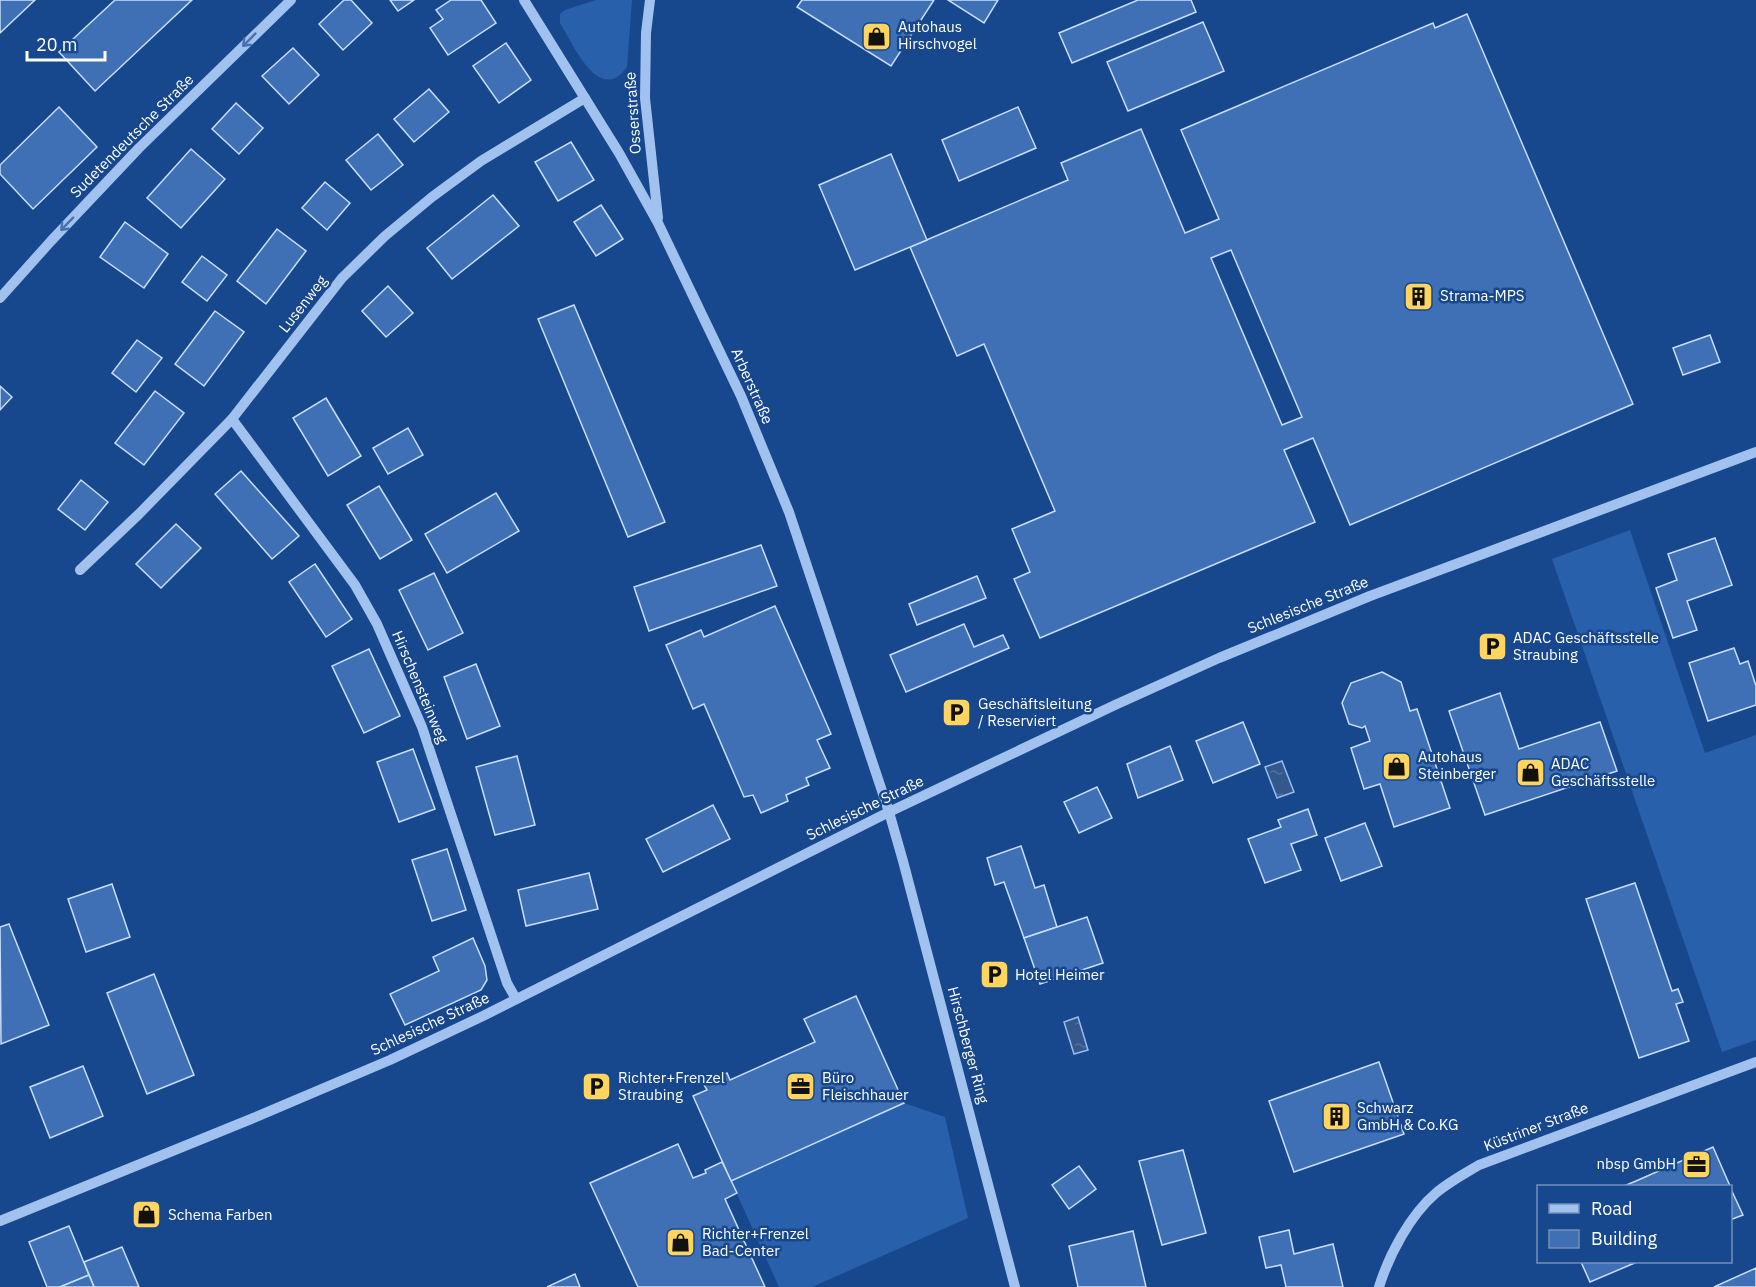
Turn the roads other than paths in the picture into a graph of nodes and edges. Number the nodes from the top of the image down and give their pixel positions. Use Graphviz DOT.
graph roads {
  1 [pos="291,0"];
  2 [pos="538,0"];
  3 [pos="650,0"];
  4 [pos="526,2"];
  5 [pos="585,98"];
  6 [pos="658,223"];
  7 [pos="0,298"];
  8 [pos="232,419"];
  9 [pos="1756,452"];
  10 [pos="80,570"];
  11 [pos="889,812"];
  12 [pos="516,999"];
  13 [pos="1756,1062"];
  14 [pos="0,1221"];
  15 [pos="1015,1287"];
  16 [pos="1379,1287"];
  1 -- 7 [label="street, Sudetendeutsche Straße, one-way"];
  2 -- 4 [label="street"];
  3 -- 6 [label="street, Osserstraße"];
  4 -- 5 [label="street, Arberstraße"];
  5 -- 6 [label="street, Arberstraße"];
  5 -- 8 [label="street, Lusenweg"];
  6 -- 11 [label="street, Arberstraße"];
  8 -- 10 [label="street, Lusenweg"];
  8 -- 12 [label="street, Hirschensteinweg"];
  9 -- 11 [label="street, Schlesische Straße"];
  11 -- 12 [label="street, Schlesische Straße"];
  11 -- 15 [label="street, Hirschberger Ring"];
  12 -- 14 [label="street, Schlesische Straße"];
  13 -- 16 [label="street, Küstriner Straße"];
}
